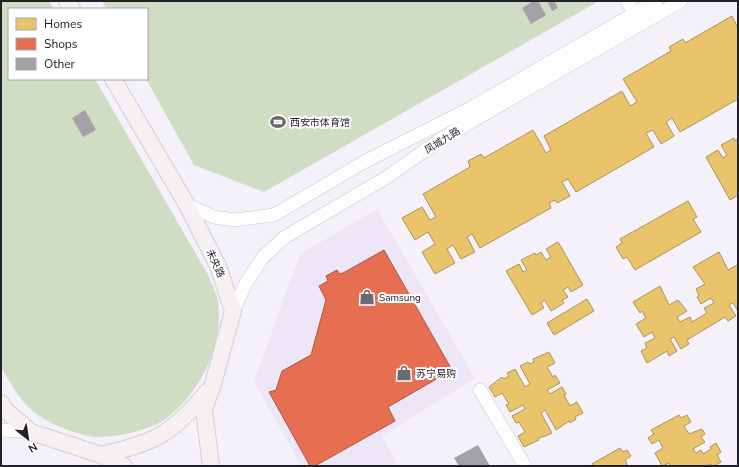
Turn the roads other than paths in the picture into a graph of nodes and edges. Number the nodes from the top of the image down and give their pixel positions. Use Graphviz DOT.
graph roads {
  1 [pos="627,1"];
  2 [pos="656,1"];
  3 [pos="681,1"];
  4 [pos="638,19"];
  5 [pos="114,80"];
  6 [pos="187,206"];
  7 [pos="234,311"];
  8 [pos="213,384"];
  9 [pos="480,390"];
  10 [pos="1,403"];
  11 [pos="1,430"];
  12 [pos="31,432"];
  13 [pos="101,456"];
  14 [pos="124,466"];
  15 [pos="211,466"];
  16 [pos="525,466"];
  1 -- 4 [label="street"];
  2 -- 4 [label="street, 凤城九路"];
  3 -- 4 [label="street, 凤城九路"];
  4 -- 6 [label="street, 凤城九路"];
  4 -- 7 [label="street, 凤城九路"];
  5 -- 6 [label="main road, 未央路"];
  6 -- 7 [label="main road, 未央路"];
  7 -- 8 [label="main road"];
  8 -- 13 [label="main road"];
  8 -- 15 [label="main road"];
  9 -- 16 [label="street"];
  10 -- 12 [label="main road"];
  11 -- 12 [label="street"];
  12 -- 13 [label="main road"];
  13 -- 14 [label="main road"];
}
